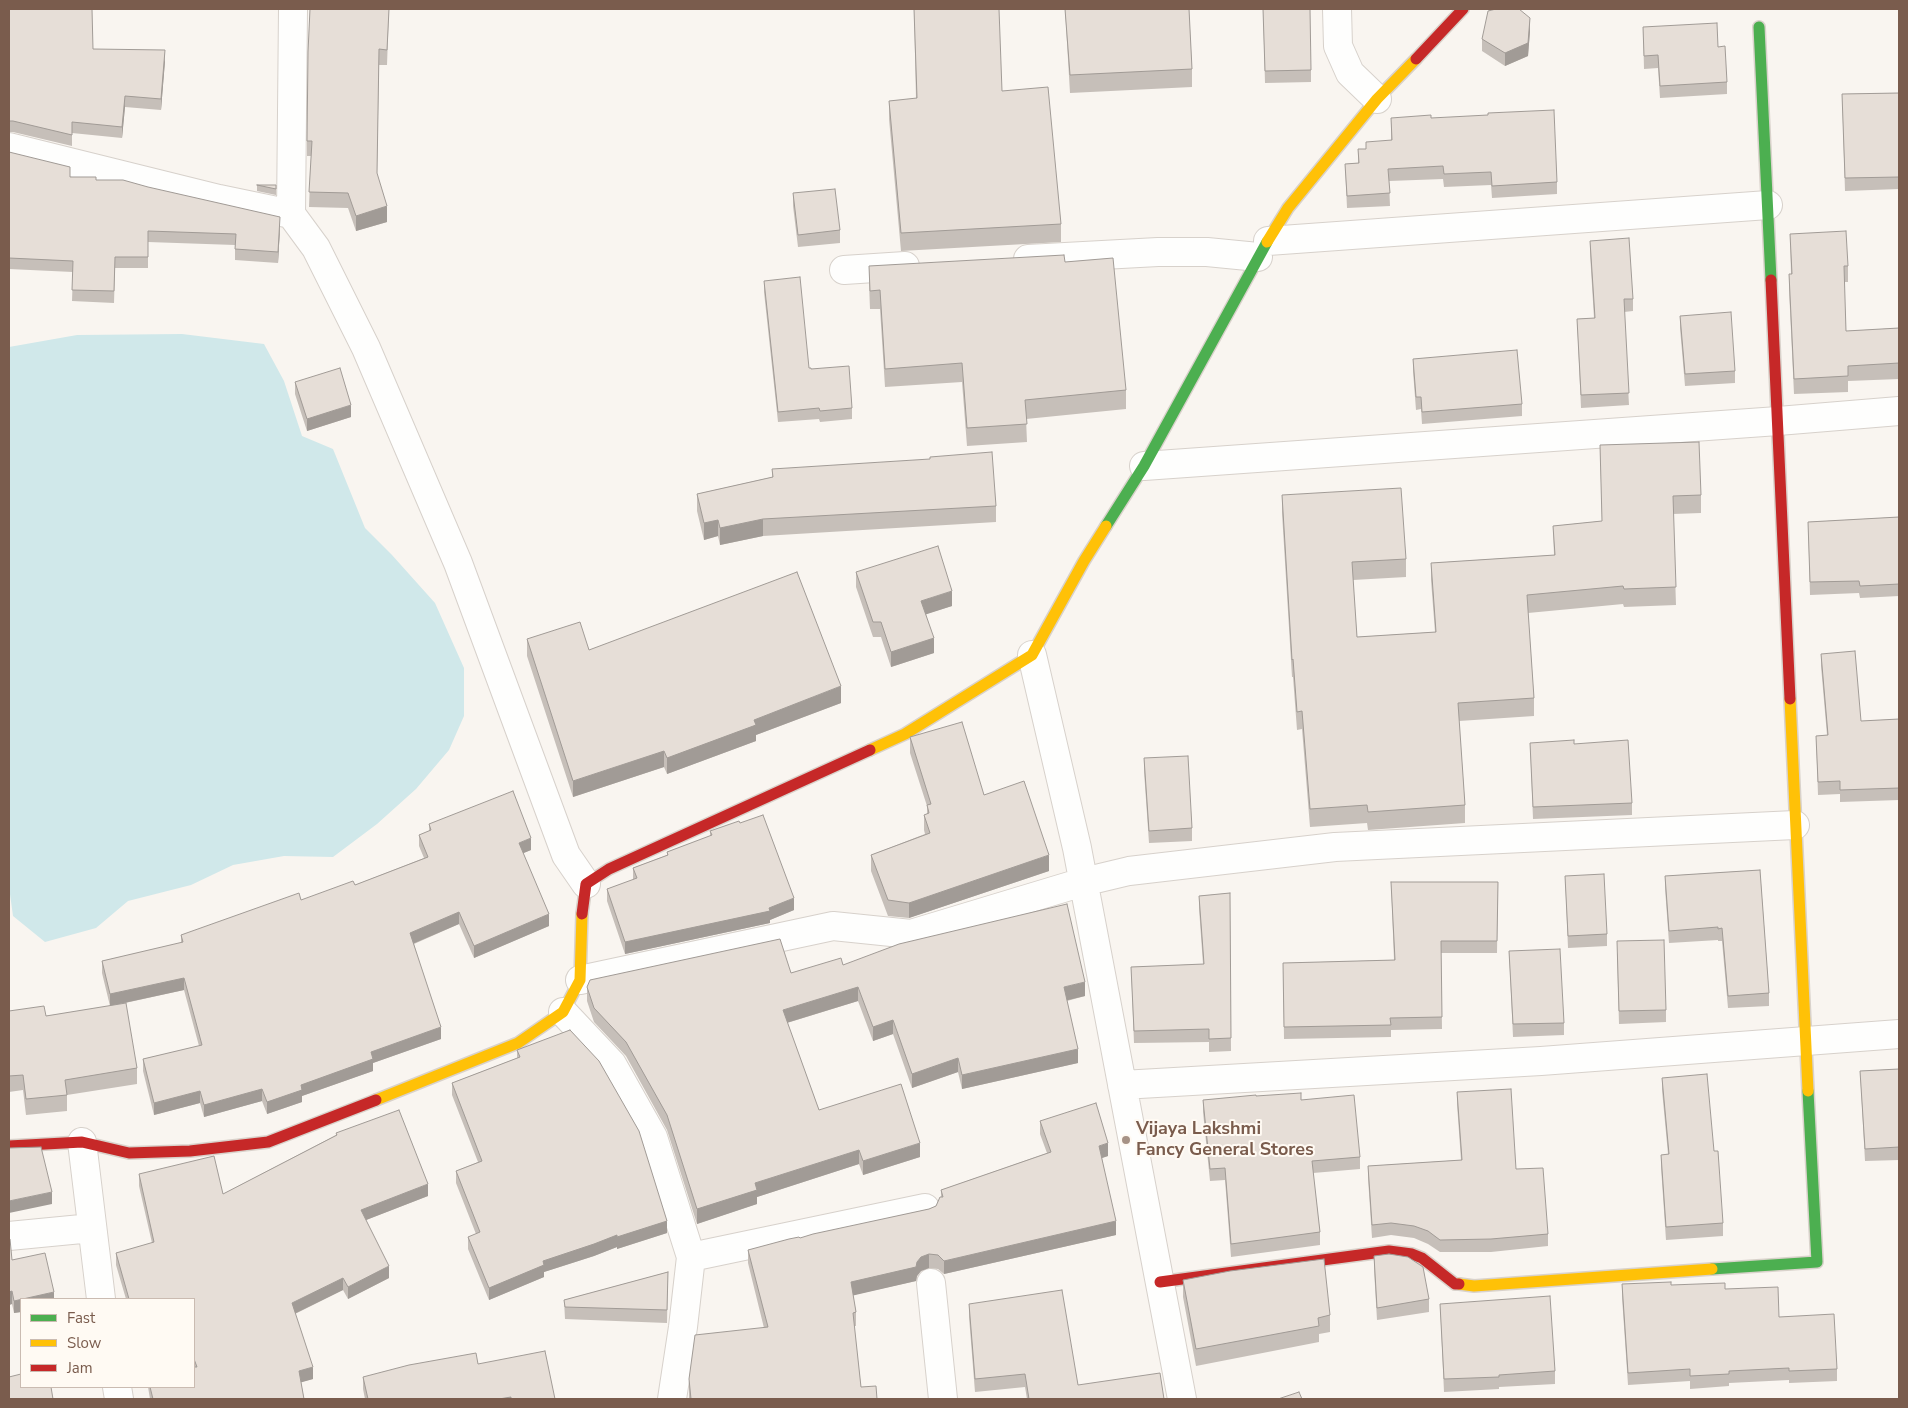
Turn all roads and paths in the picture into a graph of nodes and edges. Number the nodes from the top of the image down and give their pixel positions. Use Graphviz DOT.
graph roads {
  1 [pos="293,9"];
  2 [pos="1337,9"];
  3 [pos="1463,9"];
  4 [pos="1758,27"];
  5 [pos="1377,99"];
  6 [pos="9,147"];
  7 [pos="1768,205"];
  8 [pos="291,214"];
  9 [pos="1263,249"];
  10 [pos="1001,261"];
  11 [pos="932,265"];
  12 [pos="844,270"];
  13 [pos="1899,411"];
  14 [pos="1778,421"];
  15 [pos="1144,466"];
  16 [pos="1032,655"];
  17 [pos="1795,825"];
  18 [pos="1083,882"];
  19 [pos="586,884"];
  20 [pos="580,980"];
  21 [pos="563,1012"];
  22 [pos="1899,1034"];
  23 [pos="1806,1042"];
  24 [pos="1122,1085"];
  25 [pos="82,1142"];
  26 [pos="9,1146"];
  27 [pos="925,1208"];
  28 [pos="92,1228"];
  29 [pos="9,1236"];
  30 [pos="691,1257"];
  31 [pos="1160,1282"];
  32 [pos="930,1283"];
  33 [pos="101,1298"];
  34 [pos="672,1399"];
  35 [pos="943,1399"];
  36 [pos="1182,1399"];
  1 -- 8 [label="street"];
  2 -- 5 [label="street"];
  3 -- 5 [label="street"];
  4 -- 7 [label="street"];
  5 -- 9 [label="street"];
  6 -- 8 [label="street"];
  7 -- 9 [label="street"];
  7 -- 14 [label="street"];
  8 -- 19 [label="street"];
  9 -- 10 [label="street"];
  9 -- 15 [label="street"];
  11 -- 12 [label="street"];
  13 -- 14 [label="street"];
  14 -- 15 [label="street"];
  14 -- 17 [label="street"];
  15 -- 16 [label="street"];
  16 -- 18 [label="street"];
  16 -- 19 [label="street"];
  17 -- 18 [label="street"];
  17 -- 23 [label="street"];
  18 -- 20 [label="street"];
  18 -- 24 [label="street"];
  19 -- 20 [label="street"];
  20 -- 21 [label="street"];
  21 -- 25 [label="street"];
  21 -- 30 [label="street"];
  22 -- 23 [label="street"];
  23 -- 24 [label="street"];
  23 -- 31 [label="street"];
  24 -- 31 [label="street"];
  25 -- 26 [label="street"];
  25 -- 28 [label="street"];
  27 -- 30 [label="street"];
  28 -- 29 [label="street"];
  28 -- 33 [label="street"];
  30 -- 34 [label="street"];
  31 -- 36 [label="street"];
  32 -- 35 [label="street"];
}
